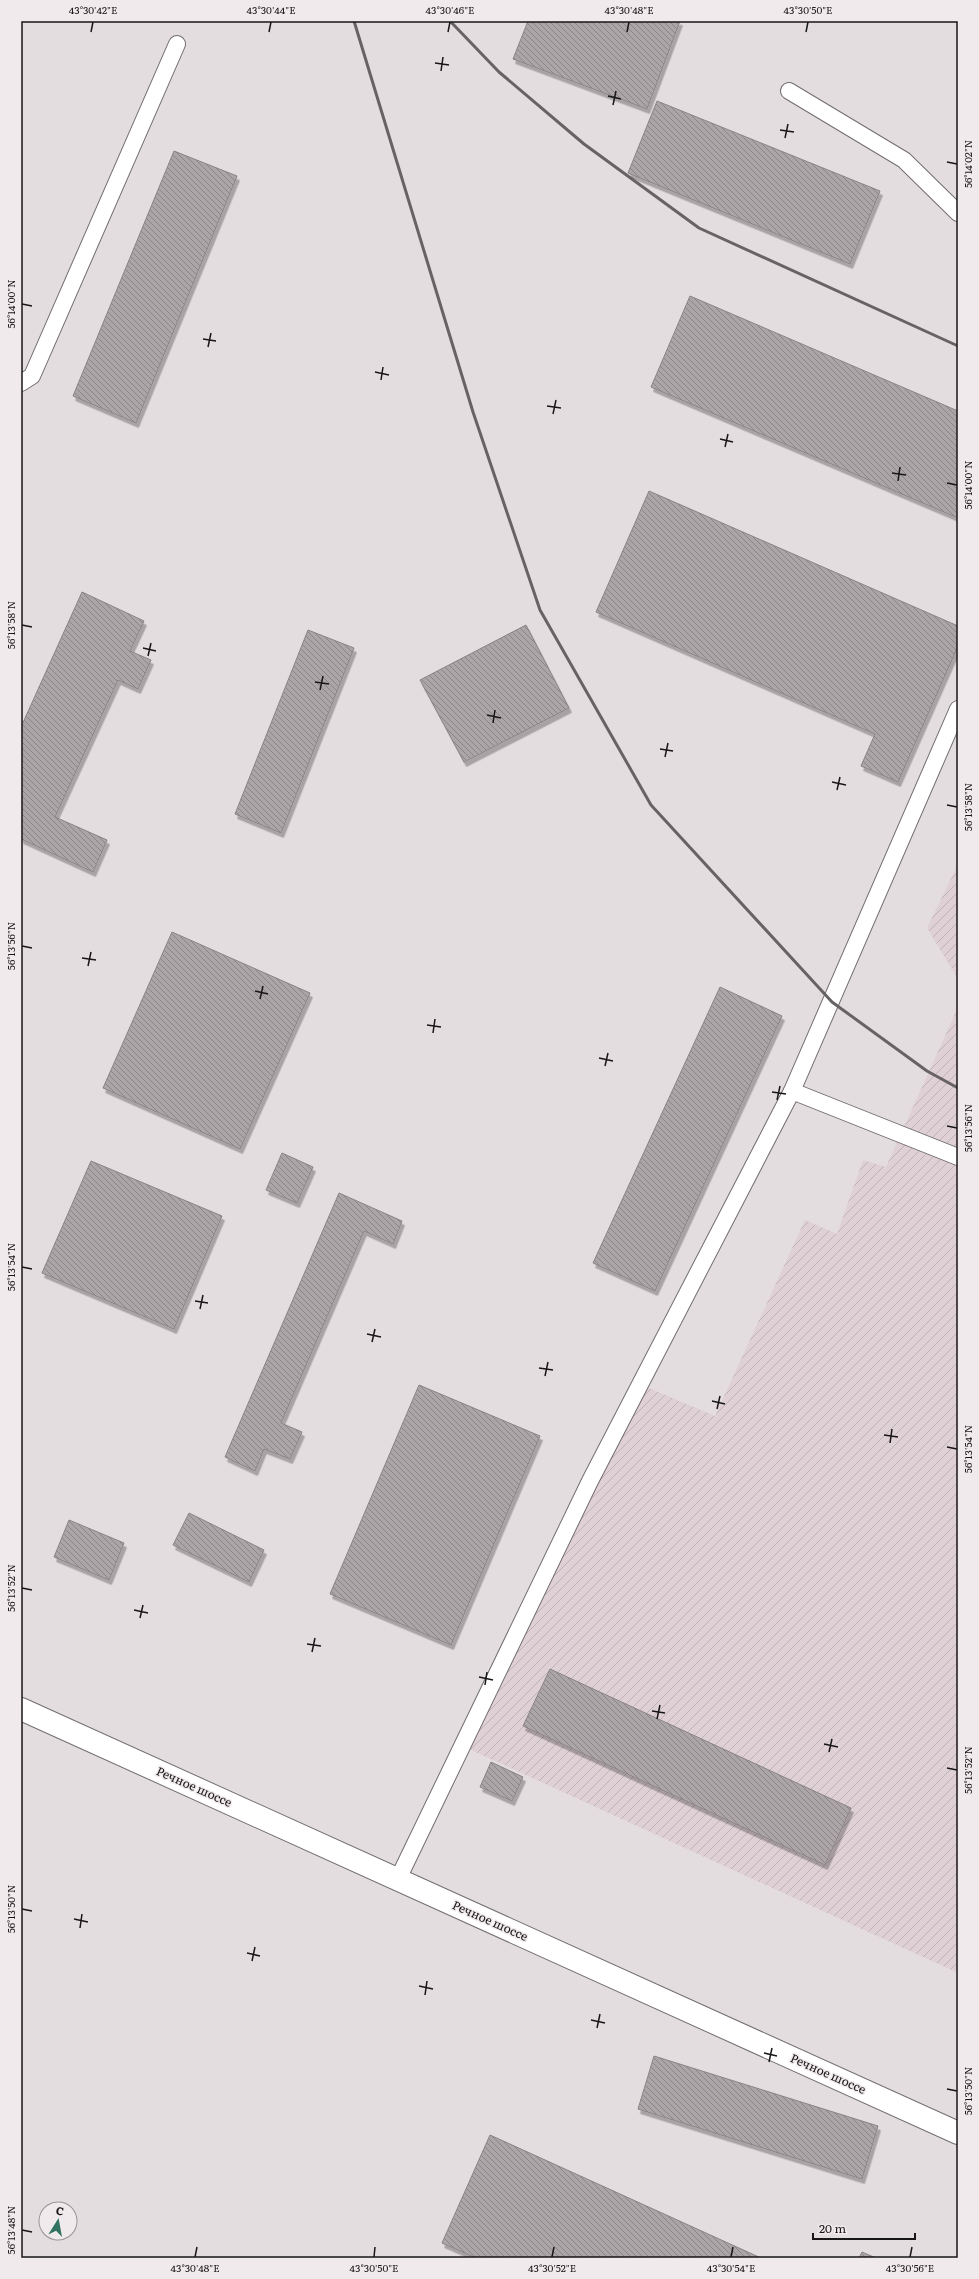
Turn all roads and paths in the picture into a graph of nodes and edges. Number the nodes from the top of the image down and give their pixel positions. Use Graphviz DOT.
graph roads {
  1 [pos="177,44"];
  2 [pos="789,90"];
  3 [pos="958,213"];
  4 [pos="21,383"];
  5 [pos="958,709"];
  6 [pos="792,1091"];
  7 [pos="958,1158"];
  8 [pos="21,1709"];
  9 [pos="398,1879"];
  10 [pos="958,2133"];
  1 -- 4 [label="lane"];
  2 -- 3 [label="lane"];
  5 -- 6 [label="lane"];
  6 -- 7 [label="lane"];
  6 -- 9 [label="lane"];
  8 -- 9 [label="street, Речное шоссе"];
  9 -- 10 [label="street, Речное шоссе"];
}
